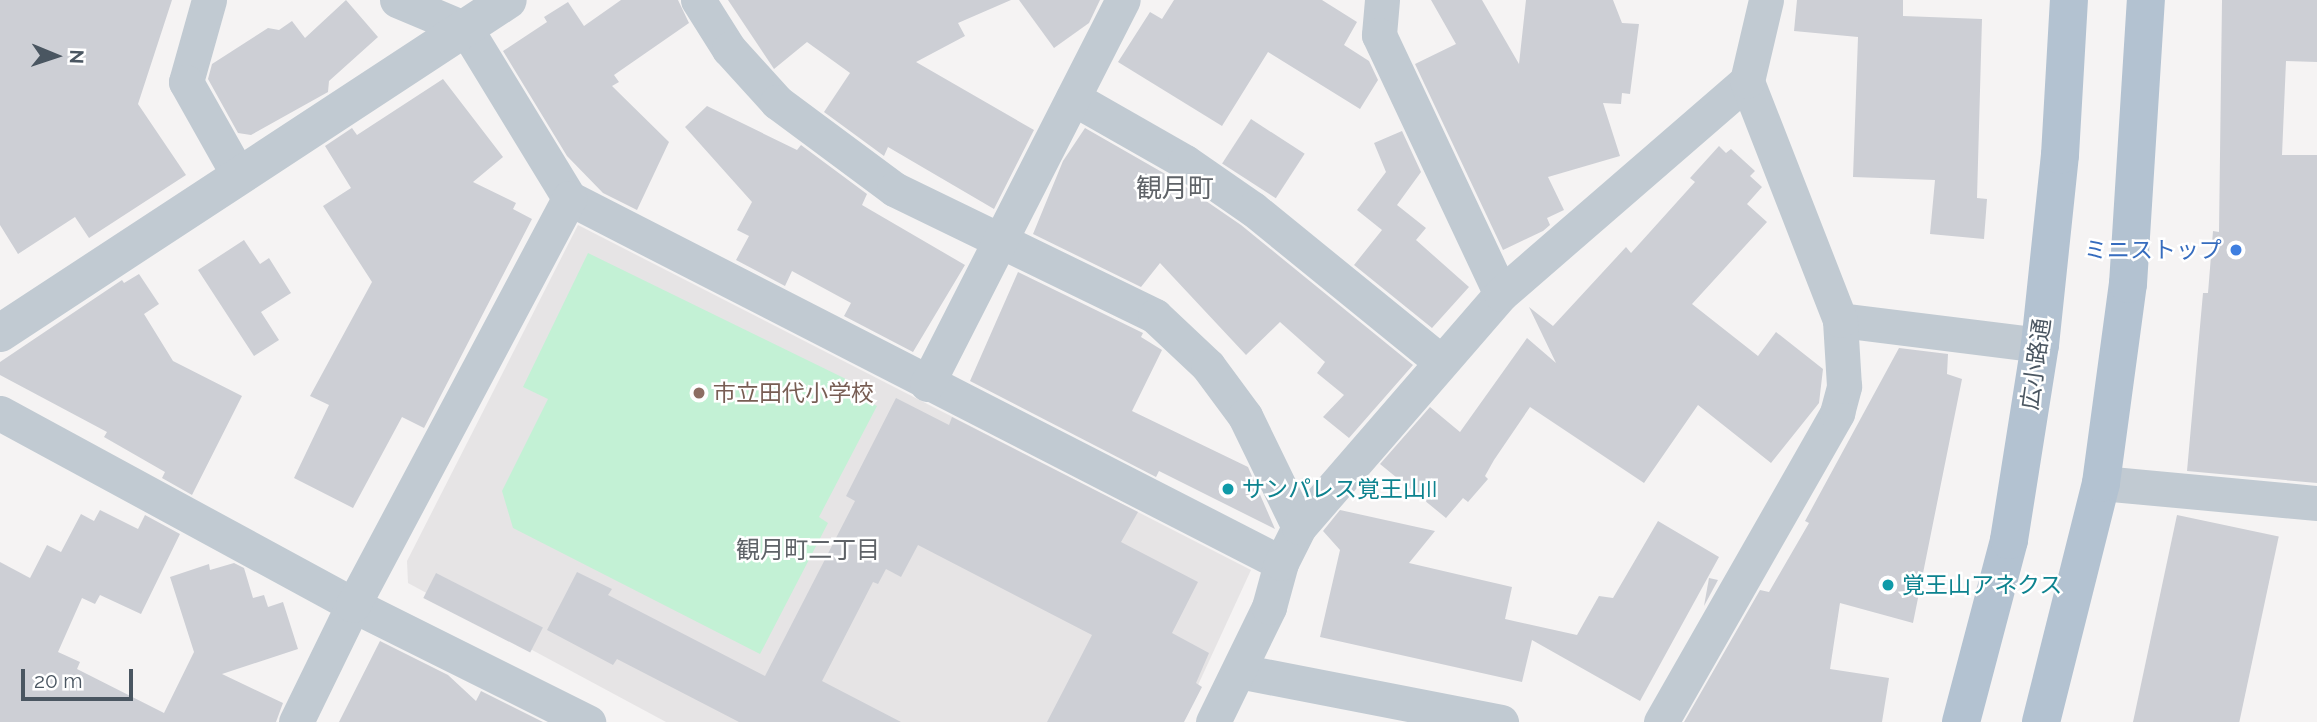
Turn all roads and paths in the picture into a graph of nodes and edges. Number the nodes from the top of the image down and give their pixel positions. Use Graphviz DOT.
graph roads {
  1 [pos="209,0"];
  2 [pos="397,0"];
  3 [pos="508,0"];
  4 [pos="698,0"];
  5 [pos="1123,0"];
  6 [pos="1382,0"];
  7 [pos="1766,0"];
  8 [pos="2069,0"];
  9 [pos="2146,0"];
  10 [pos="466,29"];
  11 [pos="1747,81"];
  12 [pos="1073,98"];
  13 [pos="239,176"];
  14 [pos="569,198"];
  15 [pos="1001,241"];
  16 [pos="1501,293"];
  17 [pos="1840,320"];
  18 [pos="0,333"];
  19 [pos="2040,345"];
  20 [pos="1441,362"];
  21 [pos="927,384"];
  22 [pos="0,414"];
  23 [pos="2101,483"];
  24 [pos="2317,503"];
  25 [pos="1299,527"];
  26 [pos="1281,563"];
  27 [pos="353,605"];
  28 [pos="1239,671"];
  29 [pos="1452,718"];
  30 [pos="296,722"];
  31 [pos="587,722"];
  32 [pos="1213,722"];
  33 [pos="1502,722"];
  34 [pos="1661,722"];
  35 [pos="1961,722"];
  36 [pos="2041,722"];
  1 -- 13 [label="street"];
  2 -- 10 [label="street"];
  3 -- 10 [label="street"];
  4 -- 15 [label="street"];
  5 -- 12 [label="street"];
  6 -- 16 [label="street"];
  7 -- 11 [label="street"];
  8 -- 19 [label="main road, 広小路通"];
  9 -- 23 [label="main road"];
  10 -- 13 [label="street"];
  10 -- 14 [label="street"];
  11 -- 16 [label="street"];
  11 -- 17 [label="street"];
  12 -- 15 [label="street"];
  12 -- 20 [label="street"];
  13 -- 18 [label="street"];
  14 -- 21 [label="street"];
  14 -- 27 [label="street"];
  15 -- 21 [label="street"];
  15 -- 25 [label="street"];
  16 -- 20 [label="street"];
  17 -- 19 [label="street"];
  17 -- 34 [label="street"];
  19 -- 35 [label="main road, 広小路通"];
  20 -- 25 [label="street"];
  21 -- 26 [label="street"];
  22 -- 27 [label="street"];
  23 -- 24 [label="street"];
  23 -- 36 [label="main road"];
  25 -- 26 [label="street"];
  26 -- 28 [label="street"];
  27 -- 30 [label="street"];
  27 -- 31 [label="street"];
  28 -- 29 [label="street"];
  28 -- 32 [label="street"];
  29 -- 33 [label="street"];
}
